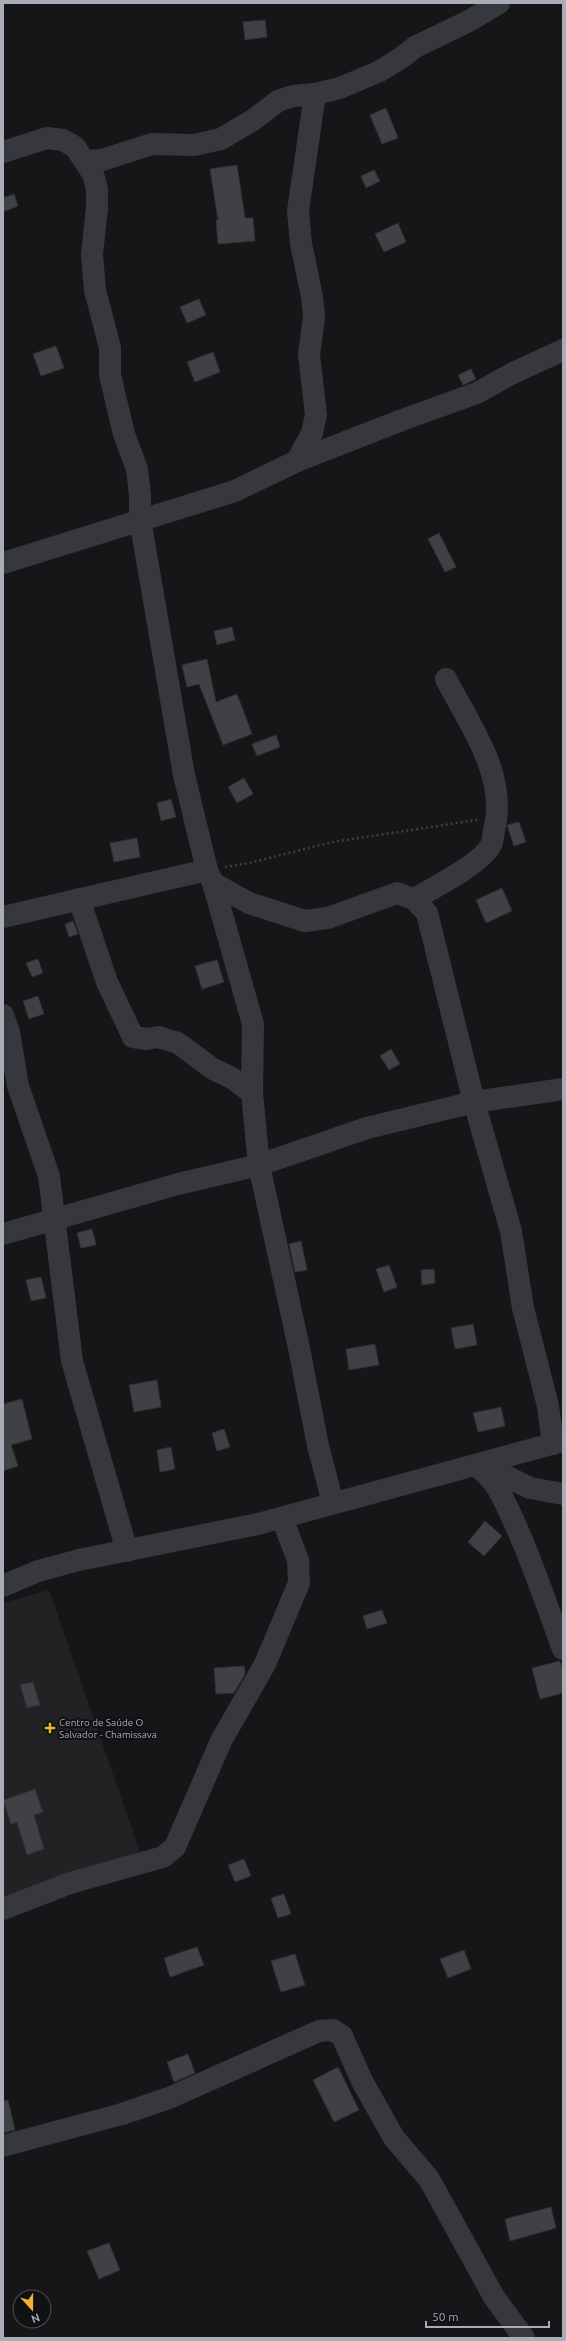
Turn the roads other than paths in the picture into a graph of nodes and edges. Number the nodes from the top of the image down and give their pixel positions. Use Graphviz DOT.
graph roads {
  1 [pos="499,3"];
  2 [pos="315,94"];
  3 [pos="3,152"];
  4 [pos="86,161"];
  5 [pos="563,350"];
  6 [pos="297,461"];
  7 [pos="140,519"];
  8 [pos="3,563"];
  9 [pos="446,679"];
  10 [pos="210,876"];
  11 [pos="79,899"];
  12 [pos="414,899"];
  13 [pos="3,917"];
  14 [pos="3,1015"];
  15 [pos="563,1089"];
  16 [pos="252,1093"];
  17 [pos="474,1102"];
  18 [pos="259,1165"];
  19 [pos="55,1219"];
  20 [pos="3,1234"];
  21 [pos="558,1442"];
  22 [pos="480,1469"];
  23 [pos="563,1494"];
  24 [pos="333,1503"];
  25 [pos="282,1518"];
  26 [pos="127,1551"];
  27 [pos="3,1586"];
  28 [pos="563,1649"];
  29 [pos="3,1909"];
  30 [pos="3,2146"];
  31 [pos="524,2338"];
  1 -- 2 [label="street"];
  2 -- 4 [label="street"];
  2 -- 6 [label="street"];
  3 -- 4 [label="street"];
  4 -- 7 [label="street"];
  5 -- 6 [label="street"];
  6 -- 7 [label="street"];
  7 -- 8 [label="street"];
  7 -- 10 [label="street"];
  9 -- 12 [label="street"];
  10 -- 11 [label="street"];
  10 -- 12 [label="street"];
  10 -- 16 [label="street"];
  11 -- 13 [label="street"];
  11 -- 16 [label="street"];
  12 -- 17 [label="street"];
  14 -- 19 [label="street"];
  15 -- 17 [label="street"];
  16 -- 18 [label="street"];
  17 -- 18 [label="street"];
  17 -- 21 [label="street"];
  18 -- 19 [label="street"];
  18 -- 24 [label="street"];
  19 -- 20 [label="street"];
  19 -- 26 [label="street"];
  21 -- 22 [label="street"];
  22 -- 23 [label="street"];
  22 -- 24 [label="street"];
  22 -- 28 [label="street"];
  24 -- 25 [label="street"];
  25 -- 26 [label="street"];
  25 -- 29 [label="street"];
  26 -- 27 [label="street"];
  30 -- 31 [label="street"];
}
